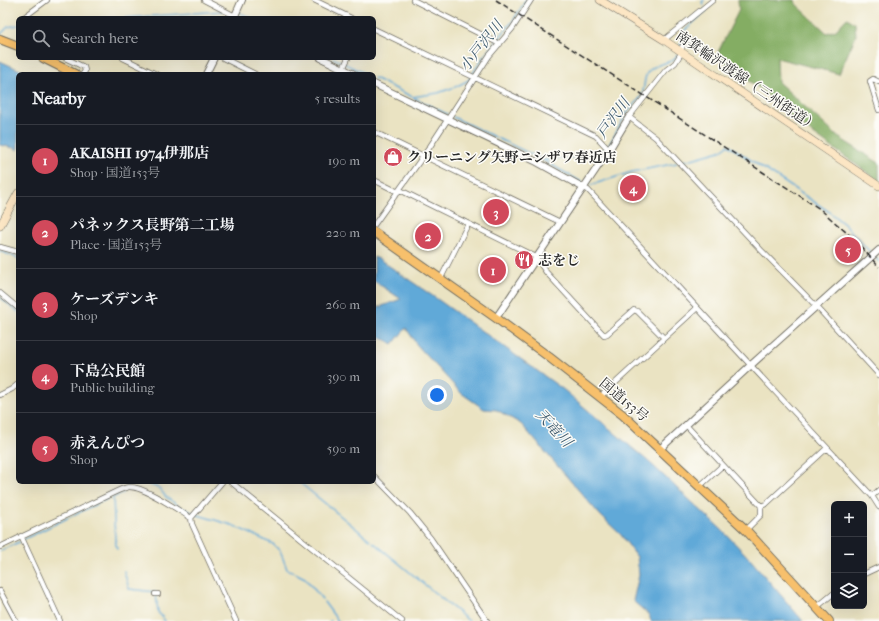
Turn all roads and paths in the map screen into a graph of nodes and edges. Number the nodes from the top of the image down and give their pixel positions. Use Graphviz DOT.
graph roads {
  1 [pos="47,0"];
  2 [pos="204,0"];
  3 [pos="242,0"];
  4 [pos="314,0"];
  5 [pos="413,0"];
  6 [pos="531,0"];
  7 [pos="600,0"];
  8 [pos="713,0"];
  9 [pos="236,15"];
  10 [pos="26,16"];
  11 [pos="347,16"];
  12 [pos="376,30"];
  13 [pos="0,39"];
  14 [pos="664,40"];
  15 [pos="497,42"];
  16 [pos="16,45"];
  17 [pos="699,45"];
  18 [pos="681,52"];
  19 [pos="46,60"];
  20 [pos="69,60"];
  21 [pos="127,60"];
  22 [pos="213,60"];
  23 [pos="227,60"];
  24 [pos="326,60"];
  25 [pos="348,60"];
  26 [pos="344,68"];
  27 [pos="71,72"];
  28 [pos="85,72"];
  29 [pos="152,72"];
  30 [pos="207,72"];
  31 [pos="251,72"];
  32 [pos="351,72"];
  33 [pos="473,76"];
  34 [pos="879,82"];
  35 [pos="376,85"];
  36 [pos="879,110"];
  37 [pos="629,117"];
  38 [pos="447,119"];
  39 [pos="376,133"];
  40 [pos="607,148"];
  41 [pos="423,156"];
  42 [pos="376,181"];
  43 [pos="879,186"];
  44 [pos="584,188"];
  45 [pos="399,191"];
  46 [pos="16,197"];
  47 [pos="376,222"];
  48 [pos="560,222"];
  49 [pos="468,224"];
  50 [pos="0,226"];
  51 [pos="376,233"];
  52 [pos="0,247"];
  53 [pos="879,250"];
  54 [pos="16,251"];
  55 [pos="536,257"];
  56 [pos="440,278"];
  57 [pos="0,293"];
  58 [pos="16,306"];
  59 [pos="816,306"];
  60 [pos="697,308"];
  61 [pos="496,318"];
  62 [pos="664,338"];
  63 [pos="751,365"];
  64 [pos="879,375"];
  65 [pos="16,386"];
  66 [pos="0,395"];
  67 [pos="600,397"];
  68 [pos="686,425"];
  69 [pos="827,448"];
  70 [pos="660,449"];
  71 [pos="723,465"];
  72 [pos="376,478"];
  73 [pos="220,484"];
  74 [pos="233,484"];
  75 [pos="700,486"];
  76 [pos="879,490"];
  77 [pos="872,496"];
  78 [pos="761,506"];
  79 [pos="879,507"];
  80 [pos="194,515"];
  81 [pos="746,530"];
  82 [pos="21,536"];
  83 [pos="0,546"];
  84 [pos="879,567"];
  85 [pos="866,573"];
  86 [pos="0,591"];
  87 [pos="831,595"];
  88 [pos="817,607"];
  89 [pos="16,621"];
  90 [pos="60,621"];
  91 [pos="236,621"];
  92 [pos="402,621"];
  93 [pos="487,621"];
  94 [pos="829,621"];
  1 -- 10 [label="street"];
  2 -- 9 [label="street"];
  3 -- 9 [label="street"];
  4 -- 11 [label="street"];
  5 -- 15 [label="street"];
  6 -- 15 [label="street"];
  7 -- 14 [label="main road, 南箕輪沢渡線（三州街道）"];
  8 -- 14 [label="street"];
  12 -- 33 [label="street"];
  13 -- 16 [label="highway"];
  14 -- 18 [label="main road, 南箕輪沢渡線（三州街道）"];
  15 -- 33 [label="street"];
  17 -- 18 [label="street"];
  18 -- 37 [label="street"];
  18 -- 43 [label="main road, 南箕輪沢渡線（三州街道）"];
  19 -- 27 [label="highway"];
  20 -- 28 [label="street"];
  21 -- 29 [label="street"];
  22 -- 30 [label="street"];
  23 -- 31 [label="street"];
  24 -- 26 [label="street"];
  25 -- 26 [label="street"];
  26 -- 32 [label="street"];
  33 -- 38 [label="street"];
  33 -- 40 [label="street"];
  34 -- 36 [label="street"];
  35 -- 38 [label="street"];
  37 -- 40 [label="street"];
  37 -- 59 [label="street"];
  38 -- 41 [label="street"];
  38 -- 44 [label="street"];
  39 -- 41 [label="street"];
  40 -- 44 [label="street"];
  41 -- 45 [label="street"];
  41 -- 48 [label="street"];
  42 -- 45 [label="street"];
  44 -- 48 [label="street"];
  44 -- 60 [label="street"];
  45 -- 47 [label="street"];
  45 -- 49 [label="street"];
  46 -- 50 [label="main road"];
  48 -- 55 [label="street"];
  49 -- 55 [label="street"];
  49 -- 56 [label="street"];
  51 -- 56 [label="highway, 国道153号"];
  52 -- 54 [label="street"];
  53 -- 59 [label="street"];
  55 -- 61 [label="street"];
  55 -- 62 [label="street"];
  56 -- 61 [label="highway, 国道153号"];
  57 -- 58 [label="street"];
  59 -- 63 [label="street"];
  59 -- 64 [label="street"];
  60 -- 62 [label="street"];
  60 -- 63 [label="street"];
  61 -- 67 [label="highway, 国道153号"];
  62 -- 67 [label="street"];
  63 -- 68 [label="street"];
  63 -- 69 [label="street"];
  65 -- 66 [label="street"];
  67 -- 70 [label="highway, 国道153号"];
  68 -- 70 [label="street"];
  68 -- 71 [label="street"];
  69 -- 77 [label="street"];
  69 -- 78 [label="street"];
  70 -- 75 [label="highway, 国道153号"];
  71 -- 75 [label="street"];
  71 -- 78 [label="street"];
  72 -- 93 [label="street"];
  73 -- 80 [label="street"];
  74 -- 92 [label="street"];
  75 -- 81 [label="highway, 国道153号"];
  76 -- 77 [label="street"];
  77 -- 79 [label="street"];
  78 -- 81 [label="street"];
  80 -- 82 [label="street"];
  80 -- 91 [label="street"];
  81 -- 88 [label="highway, 国道153号"];
  82 -- 83 [label="street"];
  82 -- 90 [label="street"];
  84 -- 85 [label="street"];
  86 -- 89 [label="street"];
  87 -- 88 [label="street"];
  88 -- 94 [label="highway, 国道153号"];
}
